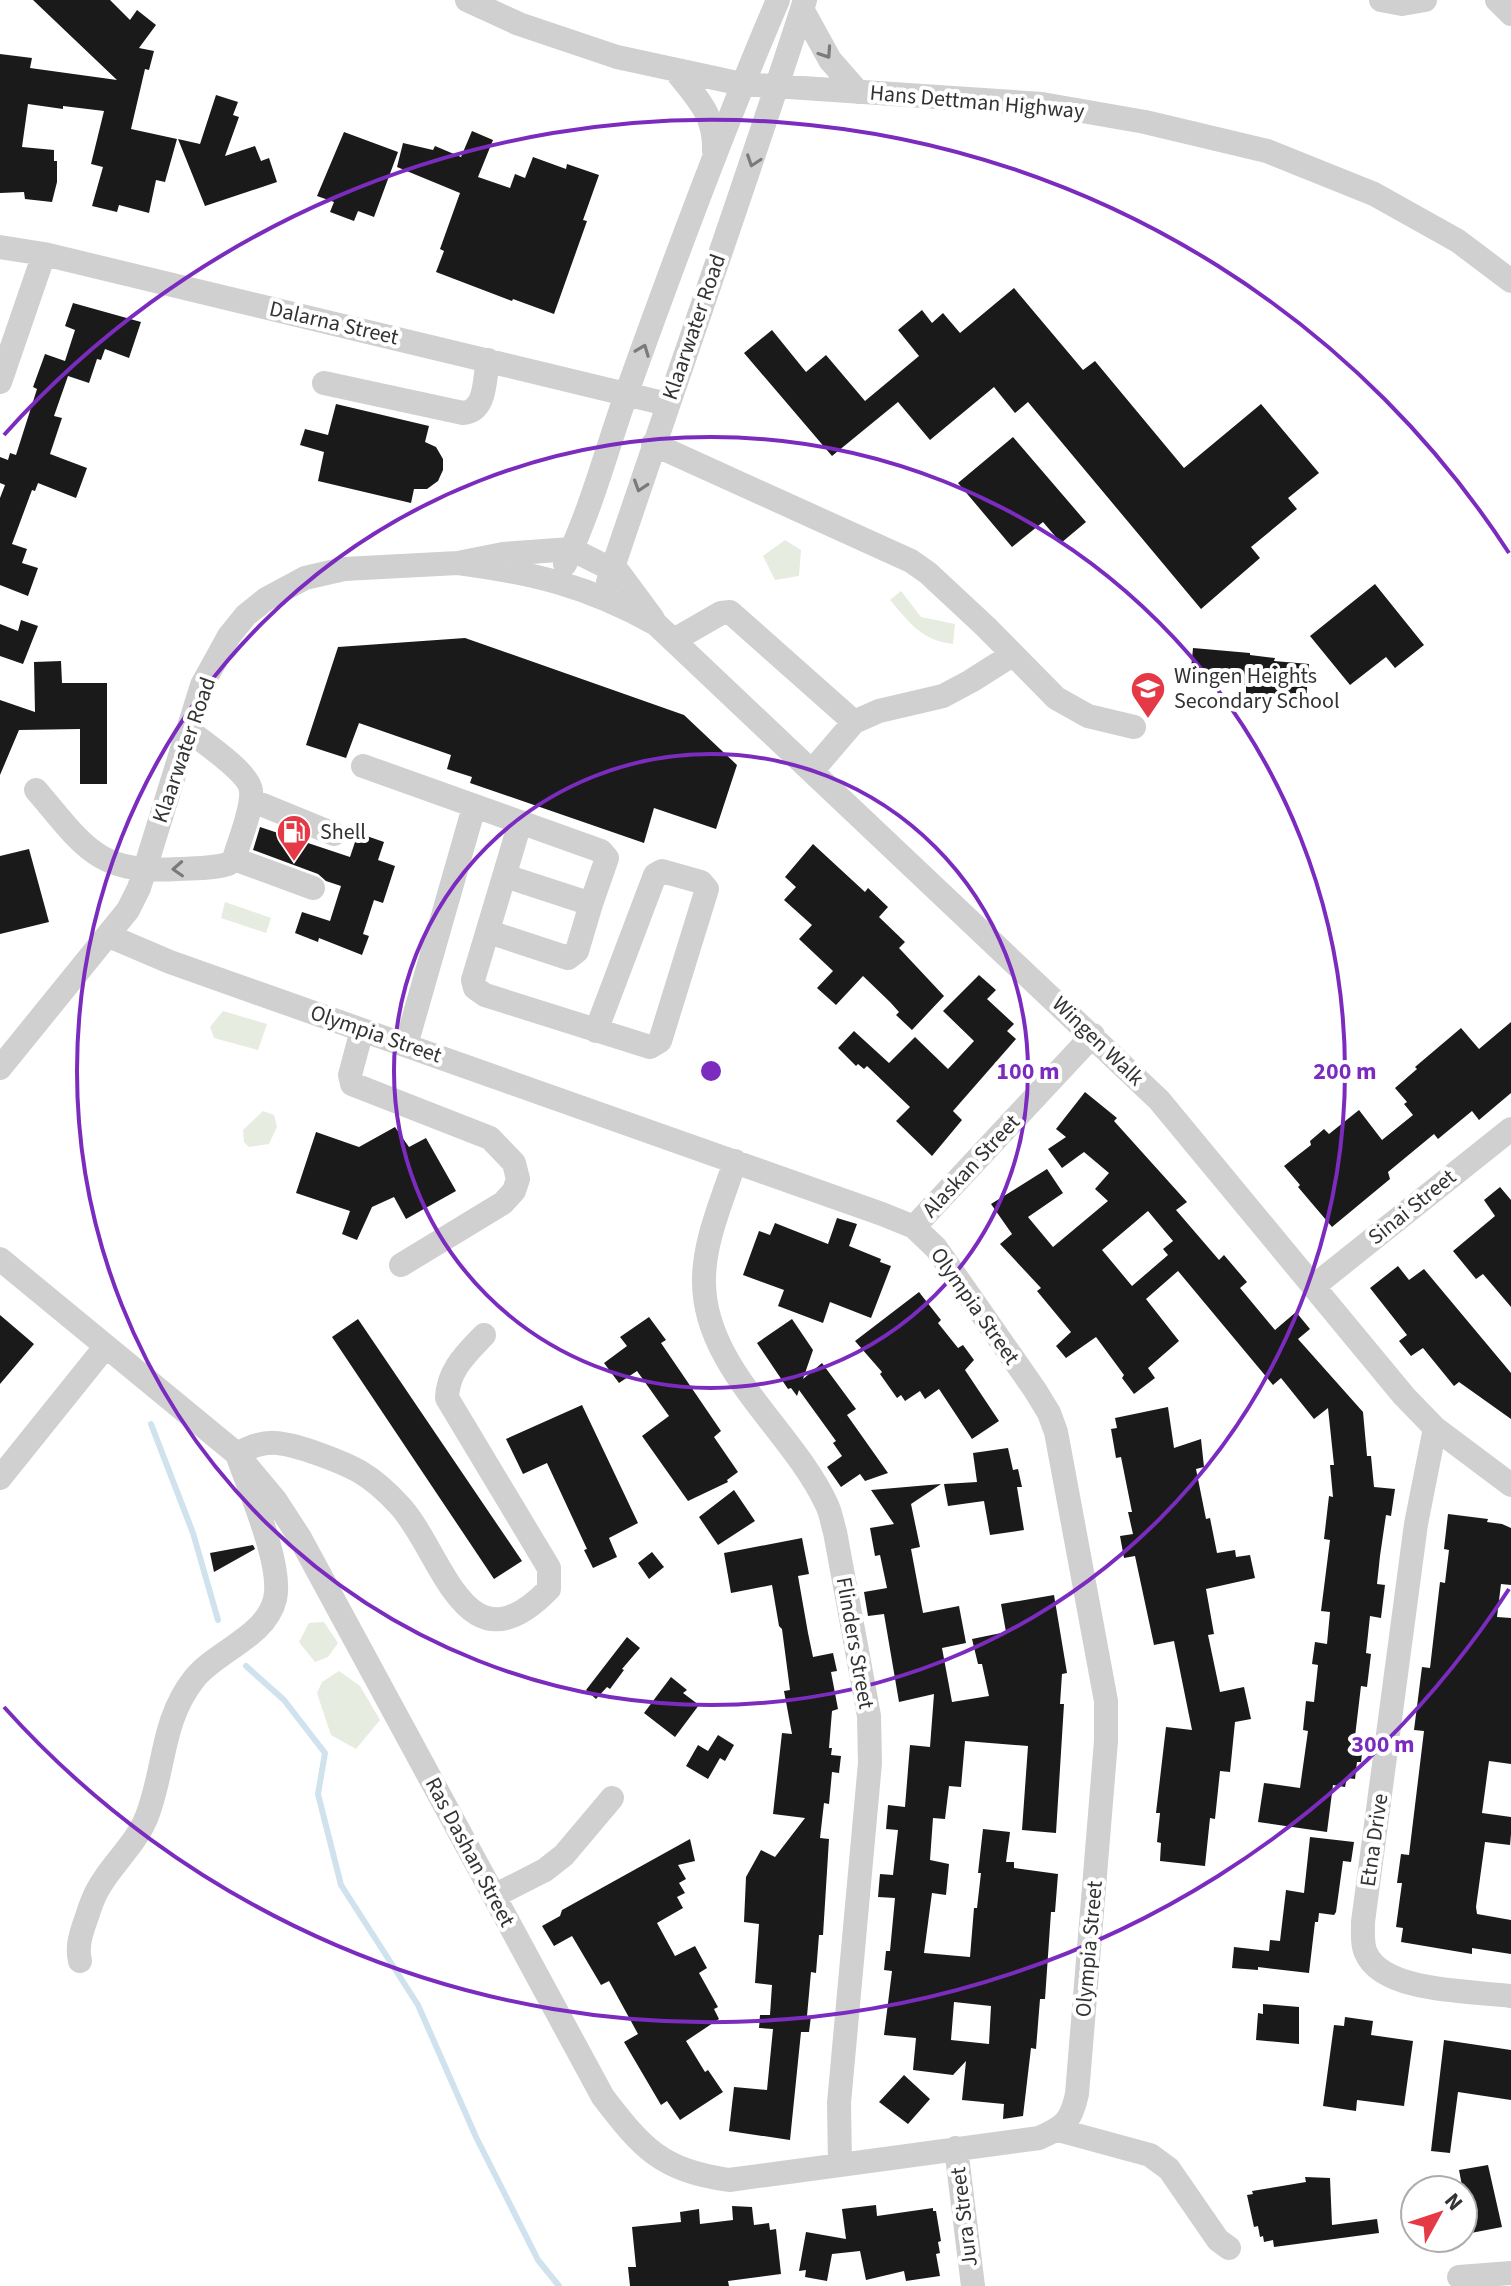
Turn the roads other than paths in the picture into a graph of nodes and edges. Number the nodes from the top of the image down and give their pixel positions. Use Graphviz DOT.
graph roads {
  1 [pos="467,0"];
  2 [pos="778,0"];
  3 [pos="1425,0"];
  4 [pos="1497,0"];
  5 [pos="1388,2"];
  6 [pos="804,5"];
  7 [pos="1511,14"];
  8 [pos="675,70"];
  9 [pos="742,84"];
  10 [pos="777,87"];
  11 [pos="858,92"];
  12 [pos="714,162"];
  13 [pos="0,247"];
  14 [pos="44,254"];
  15 [pos="1511,281"];
  16 [pos="488,360"];
  17 [pos="0,382"];
  18 [pos="324,383"];
  19 [pos="626,395"];
  20 [pos="667,404"];
  21 [pos="653,444"];
  22 [pos="571,549"];
  23 [pos="458,563"];
  24 [pos="613,568"];
  25 [pos="556,580"];
  26 [pos="604,596"];
  27 [pos="665,632"];
  28 [pos="1012,655"];
  29 [pos="854,722"];
  30 [pos="1134,727"];
  31 [pos="188,730"];
  32 [pos="363,766"];
  33 [pos="812,771"];
  34 [pos="36,790"];
  35 [pos="251,800"];
  36 [pos="474,807"];
  37 [pos="520,823"];
  38 [pos="334,834"];
  39 [pos="234,859"];
  40 [pos="144,871"];
  41 [pos="505,876"];
  42 [pos="313,888"];
  43 [pos="591,904"];
  44 [pos="489,932"];
  45 [pos="109,936"];
  46 [pos="362,1030"];
  47 [pos="596,1031"];
  48 [pos="1093,1035"];
  49 [pos="9,1045"];
  50 [pos="406,1045"];
  51 [pos="0,1068"];
  52 [pos="1511,1129"];
  53 [pos="735,1161"];
  54 [pos="914,1227"];
  55 [pos="0,1259"];
  56 [pos="401,1265"];
  57 [pos="1314,1286"];
  58 [pos="484,1335"];
  59 [pos="106,1346"];
  60 [pos="1435,1428"];
  61 [pos="237,1454"];
  62 [pos="0,1478"];
  63 [pos="1511,1485"];
  64 [pos="612,1798"];
  65 [pos="494,1896"];
  66 [pos="80,1961"];
  67 [pos="1511,1996"];
  68 [pos="1058,2130"];
  69 [pos="956,2148"];
  70 [pos="840,2165"];
  71 [pos="1229,2248"];
  72 [pos="1511,2273"];
  73 [pos="1459,2277"];
  74 [pos="973,2286"];
  1 -- 8 [label="street, Hans Dettman Highway"];
  2 -- 9 [label="street, Klaarwater Road"];
  3 -- 5 [label="street"];
  4 -- 7 [label="street"];
  6 -- 10 [label="street, Klaarwater Road"];
  6 -- 11 [label="street, one-way"];
  8 -- 9 [label="street, Hans Dettman Highway"];
  8 -- 12 [label="street"];
  9 -- 10 [label="street, Hans Dettman Highway"];
  9 -- 12 [label="street, Klaarwater Road"];
  10 -- 11 [label="street, Hans Dettman Highway"];
  10 -- 20 [label="street, Klaarwater Road, one-way"];
  11 -- 15 [label="street, Hans Dettman Highway"];
  19 -- 12 [label="street, Klaarwater Road, one-way"];
  13 -- 14 [label="street, Dalarna Street"];
  14 -- 16 [label="street, Dalarna Street"];
  14 -- 17 [label="street"];
  16 -- 18 [label="street"];
  16 -- 19 [label="street, Dalarna Street"];
  19 -- 20 [label="street, Dalarna Street"];
  19 -- 22 [label="street, Klaarwater Road"];
  20 -- 21 [label="street, Klaarwater Road"];
  21 -- 24 [label="street, Klaarwater Road, one-way"];
  21 -- 28 [label="street"];
  22 -- 23 [label="street, Klaarwater Road"];
  22 -- 24 [label="street, Klaarwater Road"];
  22 -- 25 [label="street, Klaarwater Road"];
  23 -- 25 [label="street, Klaarwater Road"];
  23 -- 31 [label="street, Klaarwater Road"];
  24 -- 26 [label="street, Klaarwater Road"];
  24 -- 27 [label="street, Wingen Walk"];
  25 -- 26 [label="street, Klaarwater Road"];
  26 -- 27 [label="street, Wingen Walk"];
  27 -- 29 [label="street"];
  27 -- 33 [label="street, Wingen Walk"];
  28 -- 29 [label="street"];
  28 -- 30 [label="street"];
  29 -- 33 [label="street"];
  31 -- 35 [label="street"];
  31 -- 40 [label="street, Klaarwater Road"];
  32 -- 36 [label="street"];
  33 -- 48 [label="street, Wingen Walk"];
  34 -- 40 [label="street"];
  35 -- 38 [label="street"];
  35 -- 39 [label="street"];
  36 -- 37 [label="street"];
  36 -- 50 [label="street"];
  37 -- 41 [label="street"];
  37 -- 43 [label="street"];
  39 -- 40 [label="street, one-way"];
  39 -- 42 [label="street"];
  40 -- 45 [label="street, Klaarwater Road"];
  41 -- 43 [label="street"];
  41 -- 44 [label="street"];
  43 -- 44 [label="street"];
  44 -- 47 [label="street"];
  45 -- 46 [label="street, Olympia Street"];
  45 -- 49 [label="street, Klaarwater Road"];
  46 -- 50 [label="street, Olympia Street"];
  46 -- 56 [label="street"];
  47 -- 47 [label="street"];
  48 -- 54 [label="street, Alaskan Street"];
  48 -- 57 [label="street, Wingen Walk"];
  49 -- 51 [label="street, Klaarwater Road"];
  50 -- 53 [label="street, Olympia Street"];
  52 -- 57 [label="street, Sinai Street"];
  53 -- 54 [label="street, Olympia Street"];
  53 -- 70 [label="street, Flinders Street"];
  54 -- 68 [label="street, Olympia Street"];
  55 -- 59 [label="street, Ras Dashan Street"];
  57 -- 60 [label="street, Wingen Walk"];
  58 -- 61 [label="street"];
  59 -- 61 [label="street, Ras Dashan Street"];
  59 -- 62 [label="street"];
  60 -- 63 [label="street, Wingen Walk"];
  60 -- 67 [label="street, Etna Drive"];
  61 -- 65 [label="street, Ras Dashan Street"];
  61 -- 66 [label="street"];
  64 -- 65 [label="street"];
  65 -- 70 [label="street, Ras Dashan Street"];
  68 -- 69 [label="street, Ras Dashan Street"];
  68 -- 71 [label="street"];
  69 -- 70 [label="street, Ras Dashan Street"];
  69 -- 74 [label="street, Jura Street"];
  72 -- 73 [label="street"];
}
